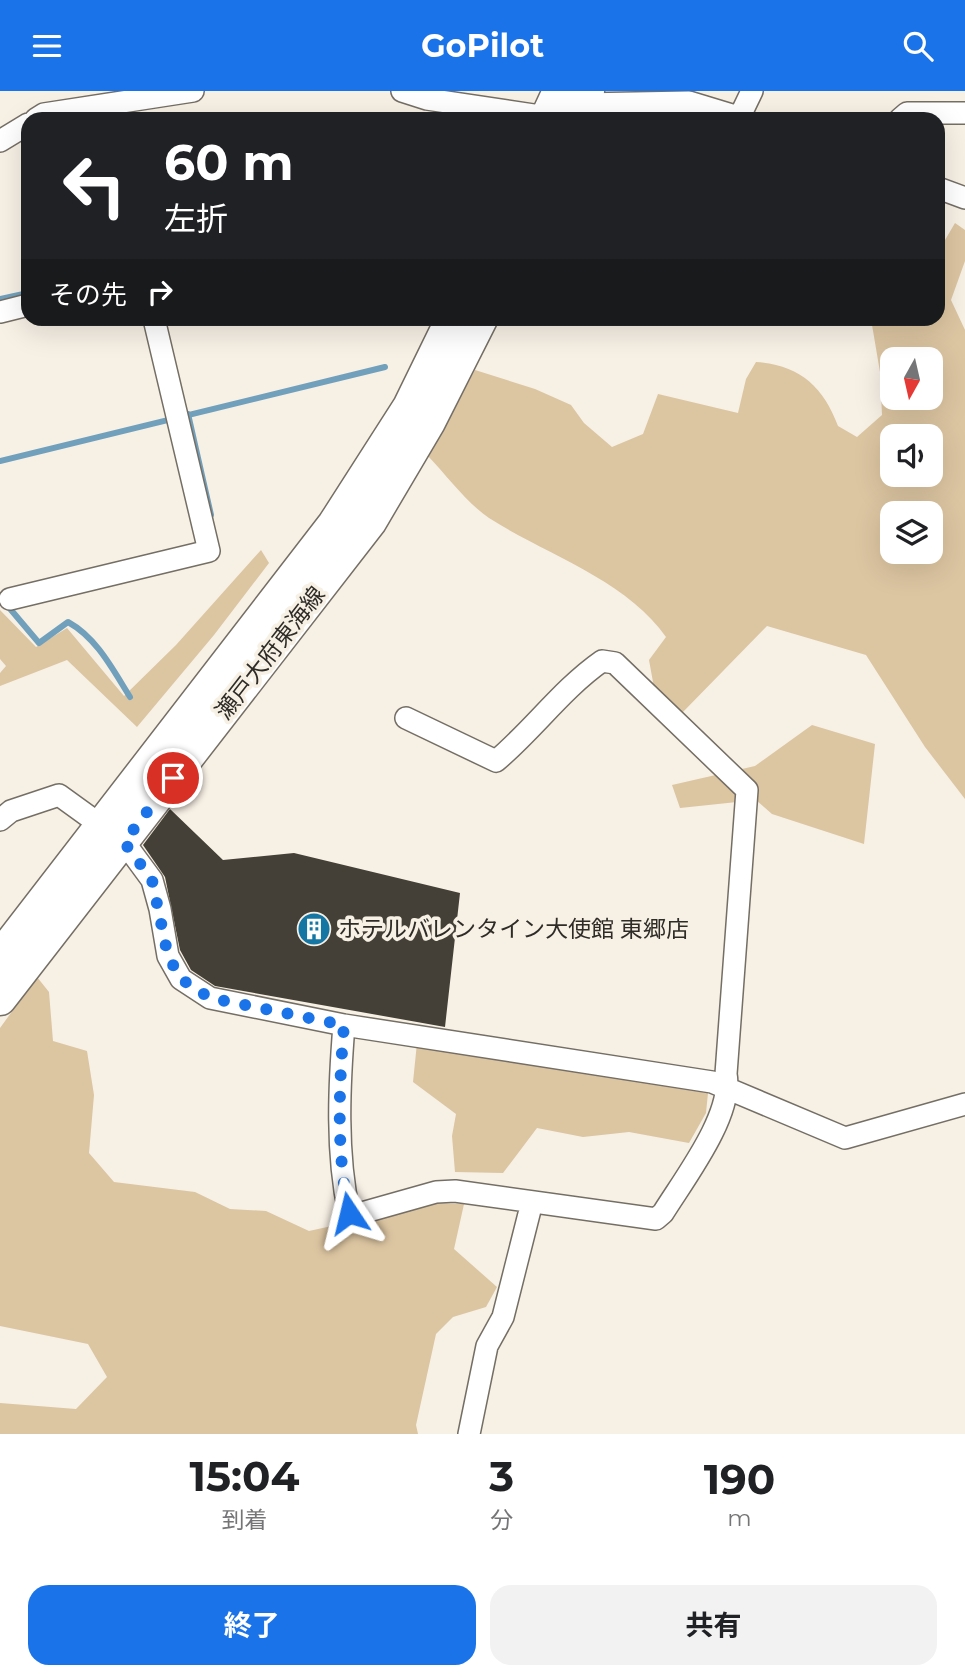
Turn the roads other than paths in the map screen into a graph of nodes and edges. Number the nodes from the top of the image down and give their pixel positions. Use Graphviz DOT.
graph roads {
  1 [pos="193,91"];
  2 [pos="402,91"];
  3 [pos="752,91"];
  4 [pos="103,105"];
  5 [pos="566,107"];
  6 [pos="57,112"];
  7 [pos="724,112"];
  8 [pos="745,112"];
  9 [pos="945,113"];
  10 [pos="965,113"];
  11 [pos="21,128"];
  12 [pos="0,141"];
  13 [pos="945,191"];
  14 [pos="965,198"];
  15 [pos="21,307"];
  16 [pos="0,312"];
  17 [pos="156,326"];
  18 [pos="449,326"];
  19 [pos="477,326"];
  20 [pos="10,599"];
  21 [pos="406,718"];
  22 [pos="0,820"];
  23 [pos="113,834"];
  24 [pos="0,957"];
  25 [pos="0,999"];
  26 [pos="344,1025"];
  27 [pos="729,1089"];
  28 [pos="965,1104"];
  29 [pos="532,1202"];
  30 [pos="469,1434"];
  1 -- 4 [label="street"];
  2 -- 5 [label="street"];
  3 -- 8 [label="street"];
  4 -- 6 [label="street"];
  5 -- 7 [label="street"];
  9 -- 10 [label="street"];
  11 -- 12 [label="street"];
  13 -- 14 [label="street"];
  15 -- 16 [label="street"];
  17 -- 20 [label="street"];
  18 -- 23 [label="main road, 瀬戸大府東海線"];
  19 -- 23 [label="main road, 瀬戸大府東海線"];
  21 -- 27 [label="street"];
  22 -- 23 [label="street"];
  23 -- 24 [label="main road, 瀬戸大府東海線"];
  23 -- 25 [label="main road, 瀬戸大府東海線"];
  23 -- 26 [label="street"];
  26 -- 27 [label="street"];
  26 -- 29 [label="street"];
  27 -- 28 [label="street"];
  27 -- 29 [label="street"];
  29 -- 30 [label="street"];
}
